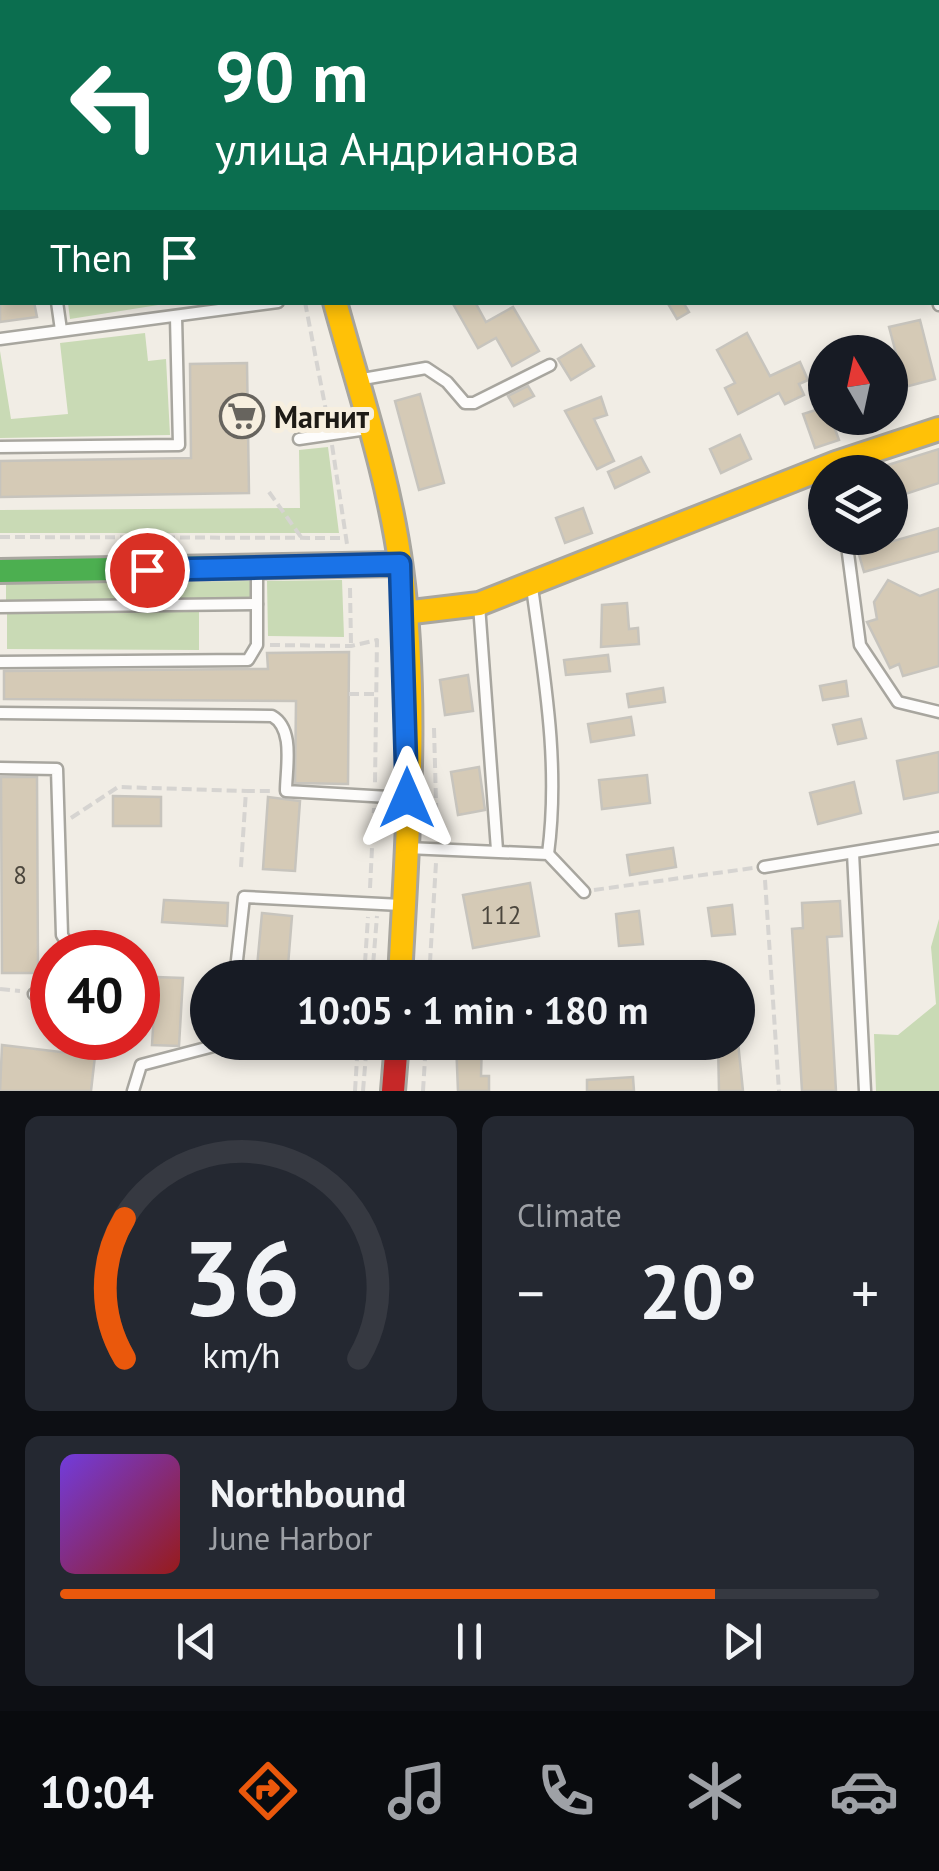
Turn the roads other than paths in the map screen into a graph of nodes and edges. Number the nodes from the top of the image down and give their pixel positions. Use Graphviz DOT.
graph roads {
  1 [pos="57,305"];
  2 [pos="234,305"];
  3 [pos="336,305"];
  4 [pos="191,308"];
  5 [pos="176,317"];
  6 [pos="61,330"];
  7 [pos="0,340"];
  8 [pos="550,365"];
  9 [pos="356,380"];
  10 [pos="368,429"];
  11 [pos="939,429"];
  12 [pos="298,439"];
  13 [pos="0,447"];
  14 [pos="871,455"];
  15 [pos="808,479"];
  16 [pos="848,555"];
  17 [pos="400,564"];
  18 [pos="257,570"];
  19 [pos="0,571"];
  20 [pos="532,583"];
  21 [pos="257,604"];
  22 [pos="480,604"];
  23 [pos="0,607"];
  24 [pos="404,613"];
  25 [pos="0,662"];
  26 [pos="939,712"];
  27 [pos="0,713"];
  28 [pos="0,768"];
  29 [pos="407,798"];
  30 [pos="939,838"];
  31 [pos="406,848"];
  32 [pos="496,850"];
  33 [pos="548,854"];
  34 [pos="853,854"];
  35 [pos="764,867"];
  36 [pos="584,892"];
  37 [pos="404,905"];
  38 [pos="62,930"];
  39 [pos="238,960"];
  40 [pos="401,960"];
  41 [pos="190,1052"];
  42 [pos="396,1060"];
  43 [pos="133,1091"];
  44 [pos="394,1091"];
  45 [pos="865,1091"];
  1 -- 6 [label="lane"];
  2 -- 4 [label="lane"];
  3 -- 9 [label="street"];
  4 -- 5 [label="lane"];
  5 -- 6 [label="lane"];
  5 -- 13 [label="lane"];
  6 -- 7 [label="lane"];
  8 -- 9 [label="lane"];
  9 -- 10 [label="street"];
  10 -- 12 [label="lane"];
  10 -- 17 [label="street"];
  11 -- 14 [label="street"];
  15 -- 20 [label="street"];
  16 -- 26 [label="lane"];
  17 -- 18 [label="street"];
  17 -- 24 [label="street"];
  18 -- 19 [label="street"];
  18 -- 21 [label="lane"];
  20 -- 22 [label="street"];
  20 -- 33 [label="lane"];
  21 -- 23 [label="lane"];
  21 -- 25 [label="lane"];
  22 -- 24 [label="street"];
  22 -- 32 [label="lane"];
  24 -- 29 [label="street"];
  27 -- 29 [label="lane"];
  28 -- 38 [label="lane"];
  29 -- 31 [label="street"];
  30 -- 34 [label="lane"];
  31 -- 32 [label="lane"];
  31 -- 37 [label="street"];
  32 -- 33 [label="lane"];
  33 -- 36 [label="lane"];
  34 -- 35 [label="lane"];
  34 -- 45 [label="lane"];
  37 -- 39 [label="lane"];
  37 -- 40 [label="street"];
  41 -- 43 [label="lane"];
  42 -- 44 [label="street"];
}
